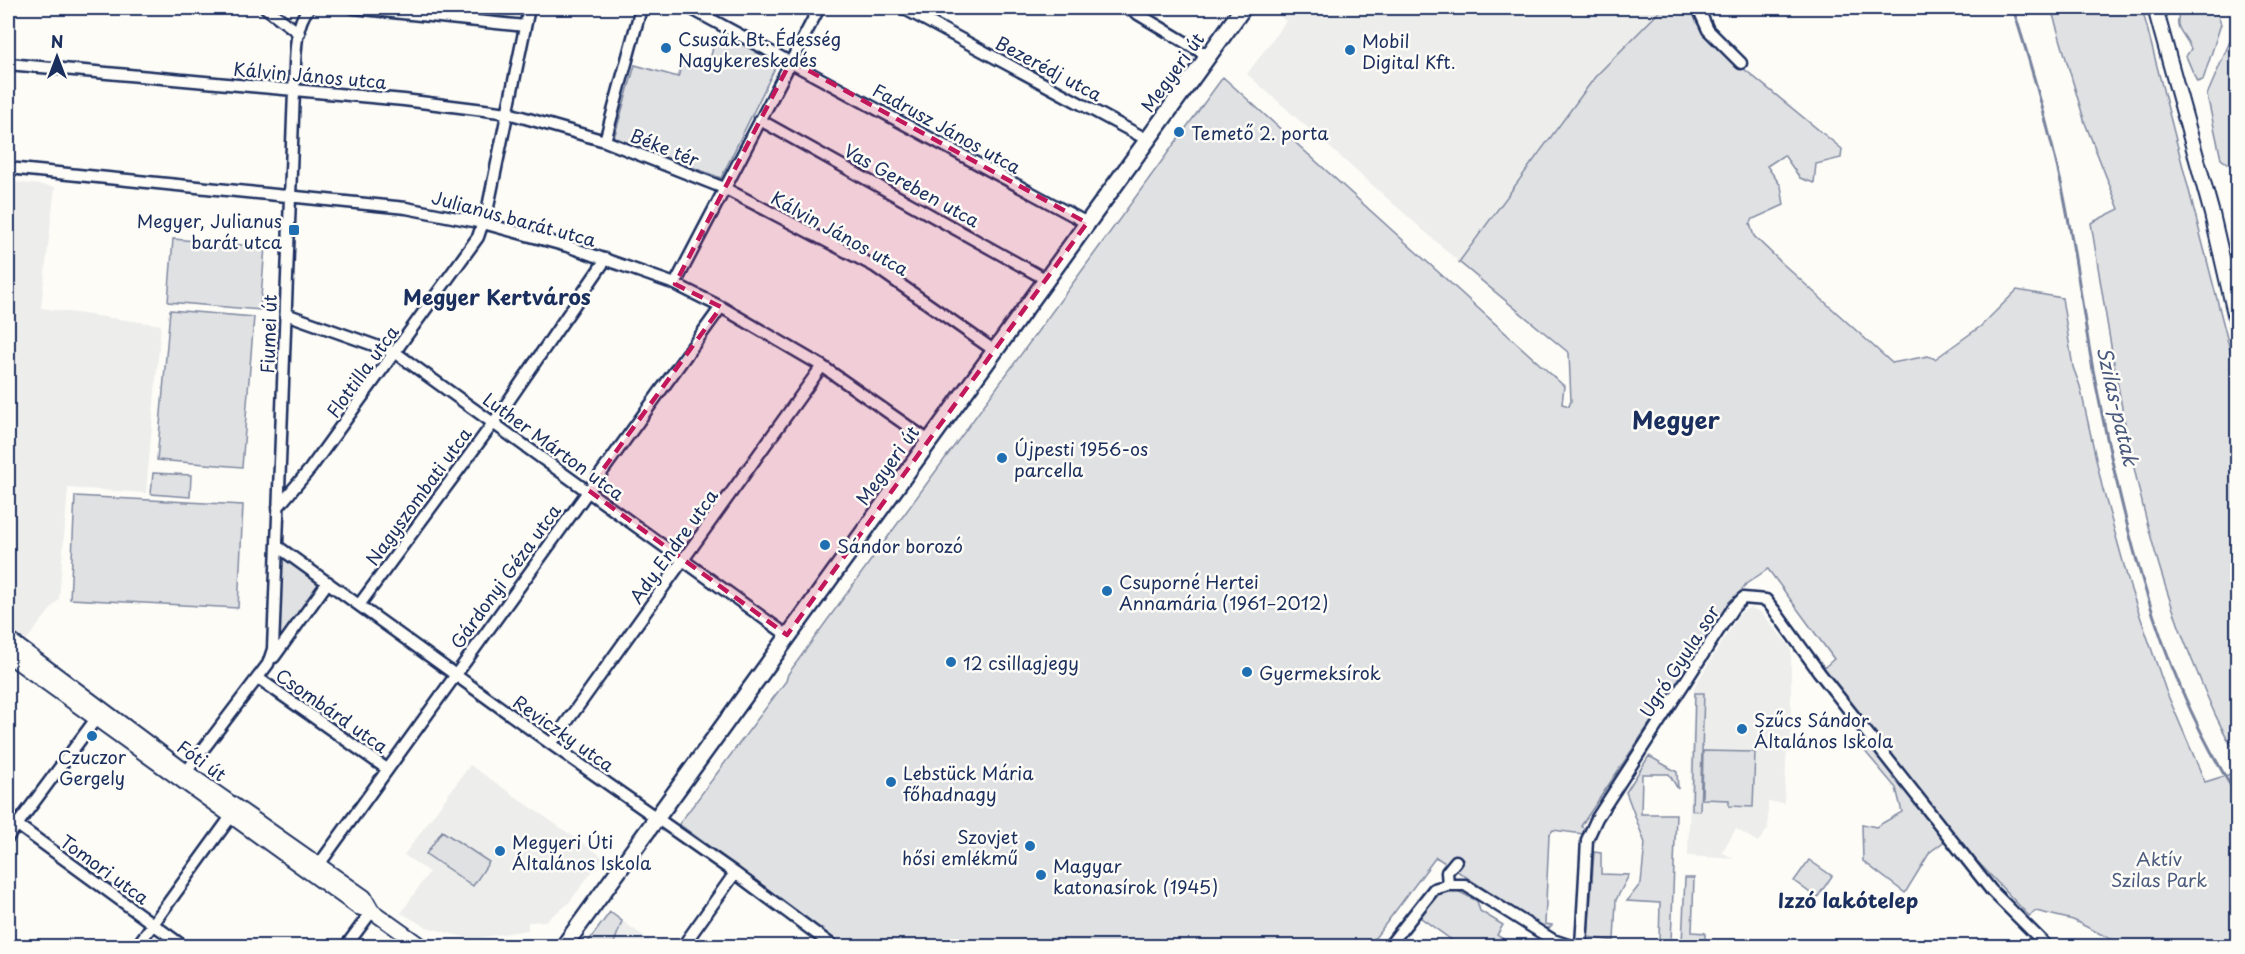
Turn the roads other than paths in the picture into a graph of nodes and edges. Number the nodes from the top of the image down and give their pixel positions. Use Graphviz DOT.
graph roads {
  1 [pos="266,8"];
  2 [pos="309,8"];
  3 [pos="354,8"];
  4 [pos="529,8"];
  5 [pos="641,8"];
  6 [pos="690,8"];
  7 [pos="819,8"];
  8 [pos="903,8"];
  9 [pos="1128,8"];
  10 [pos="1243,8"];
  11 [pos="1698,8"];
  12 [pos="2155,8"];
  13 [pos="429,11"];
  14 [pos="525,26"];
  15 [pos="299,33"];
  16 [pos="1208,56"];
  17 [pos="791,61"];
  18 [pos="1741,63"];
  19 [pos="8,64"];
  20 [pos="294,91"];
  21 [pos="508,112"];
  22 [pos="760,120"];
  23 [pos="1148,140"];
  24 [pos="605,141"];
  25 [pos="8,168"];
  26 [pos="724,189"];
  27 [pos="290,198"];
  28 [pos="483,223"];
  29 [pos="1087,223"];
  30 [pos="606,259"];
  31 [pos="1047,280"];
  32 [pos="675,284"];
  33 [pos="721,307"];
  34 [pos="286,314"];
  35 [pos="2238,327"];
  36 [pos="995,351"];
  37 [pos="396,353"];
  38 [pos="822,366"];
  39 [pos="494,422"];
  40 [pos="929,441"];
  41 [pos="588,490"];
  42 [pos="278,507"];
  43 [pos="277,546"];
  44 [pos="684,560"];
  45 [pos="328,582"];
  46 [pos="359,605"];
  47 [pos="787,635"];
  48 [pos="8,639"];
  49 [pos="8,655"];
  50 [pos="268,664"];
  51 [pos="454,675"];
  52 [pos="258,678"];
  53 [pos="100,714"];
  54 [pos="551,744"];
  55 [pos="387,769"];
  56 [pos="186,772"];
  57 [pos="234,812"];
  58 [pos="656,817"];
  59 [pos="12,821"];
  60 [pos="8,837"];
  61 [pos="1456,861"];
  62 [pos="318,866"];
  63 [pos="735,873"];
  64 [pos="1448,885"];
  65 [pos="372,911"];
  66 [pos="152,924"];
  67 [pos="688,945"];
  68 [pos="137,946"];
  69 [pos="183,946"];
  70 [pos="346,946"];
  71 [pos="422,946"];
  72 [pos="564,946"];
  73 [pos="833,946"];
  74 [pos="1389,946"];
  75 [pos="1571,946"];
  76 [pos="1581,946"];
  77 [pos="2047,946"];
  1 -- 15 [label="street"];
  2 -- 15 [label="street, Fiumei út"];
  3 -- 13 [label="street"];
  4 -- 14 [label="street, Flottilla utca"];
  5 -- 24 [label="street, Béke tér"];
  6 -- 17 [label="street"];
  7 -- 17 [label="street"];
  8 -- 23 [label="street, Bezerédj utca"];
  9 -- 16 [label="street"];
  10 -- 16 [label="main road, Megyeri út"];
  11 -- 18 [label="street"];
  12 -- 35 [label="street"];
  13 -- 14 [label="street"];
  14 -- 21 [label="street, Flottilla utca"];
  15 -- 20 [label="street, Fiumei út"];
  16 -- 23 [label="main road, Megyeri út"];
  17 -- 22 [label="street"];
  17 -- 29 [label="street, Fadrusz János utca"];
  19 -- 20 [label="street, Kálvin János utca"];
  20 -- 21 [label="street, Kálvin János utca"];
  20 -- 27 [label="street, Fiumei út"];
  21 -- 24 [label="street, Kálvin János utca"];
  21 -- 28 [label="street, Flottilla utca"];
  22 -- 26 [label="street"];
  22 -- 31 [label="street, Vas Gereben utca"];
  23 -- 29 [label="main road, Megyeri út"];
  24 -- 26 [label="street, Béke tér"];
  25 -- 27 [label="street, Julianus barát utca"];
  26 -- 32 [label="street"];
  26 -- 36 [label="street, Kálvin János utca"];
  27 -- 28 [label="street, Julianus barát utca"];
  27 -- 34 [label="street, Fiumei út"];
  28 -- 30 [label="street, Julianus barát utca"];
  28 -- 37 [label="street, Flottilla utca"];
  29 -- 31 [label="main road, Megyeri út"];
  30 -- 32 [label="street, Julianus barát utca"];
  30 -- 39 [label="street, Nagyszombati utca"];
  31 -- 36 [label="main road, Megyeri út"];
  32 -- 33 [label="street, Julianus barát utca"];
  33 -- 38 [label="street, Julianus barát utca"];
  33 -- 41 [label="street, Gárdonyi Géza utca"];
  34 -- 37 [label="street, Luther Márton utca"];
  34 -- 42 [label="street, Fiumei út"];
  36 -- 40 [label="main road, Megyeri út"];
  37 -- 39 [label="street, Luther Márton utca"];
  37 -- 42 [label="street, Flottilla utca"];
  38 -- 40 [label="street, Julianus barát utca"];
  38 -- 44 [label="street, Ady Endre utca"];
  39 -- 41 [label="street, Luther Márton utca"];
  39 -- 46 [label="street, Nagyszombati utca"];
  40 -- 47 [label="main road, Megyeri út"];
  41 -- 44 [label="street, Luther Márton utca"];
  41 -- 51 [label="street, Gárdonyi Géza utca"];
  42 -- 43 [label="street, Fiumei út"];
  43 -- 45 [label="street, Reviczky utca"];
  43 -- 50 [label="street, Fiumei út"];
  44 -- 47 [label="street, Luther Márton utca"];
  44 -- 54 [label="street, Ady Endre utca"];
  45 -- 46 [label="street, Reviczky utca"];
  45 -- 50 [label="street, Fiumei út"];
  46 -- 51 [label="street, Reviczky utca"];
  47 -- 58 [label="main road, Megyeri út"];
  48 -- 53 [label="street, Fóti út"];
  49 -- 53 [label="street, Fóti út"];
  50 -- 52 [label="street, Fiumei út"];
  51 -- 54 [label="street, Reviczky utca"];
  51 -- 55 [label="street, Gárdonyi Géza utca"];
  52 -- 55 [label="street, Csombárd utca"];
  52 -- 56 [label="street, Fiumei út"];
  53 -- 56 [label="street, Fóti út"];
  53 -- 57 [label="street, Fóti út"];
  53 -- 59 [label="street"];
  54 -- 58 [label="street, Reviczky utca"];
  55 -- 62 [label="street, Gárdonyi Géza utca"];
  56 -- 57 [label="street, Fóti út"];
  57 -- 62 [label="street, Fóti út"];
  57 -- 65 [label="street, Fóti út"];
  57 -- 66 [label="street"];
  58 -- 63 [label="street, Reviczky utca"];
  58 -- 72 [label="main road, Megyeri út"];
  59 -- 60 [label="street"];
  59 -- 66 [label="street, Tomori utca"];
  61 -- 64 [label="street"];
  62 -- 65 [label="street, Fóti út"];
  63 -- 67 [label="street"];
  63 -- 73 [label="street, Reviczky utca"];
  64 -- 74 [label="street"];
  64 -- 75 [label="street"];
  65 -- 70 [label="street"];
  65 -- 71 [label="street, Fóti út"];
  66 -- 68 [label="street"];
  66 -- 69 [label="street, Tomori utca"];
  76 -- 77 [label="street, Ugró Gyula sor"];
}
